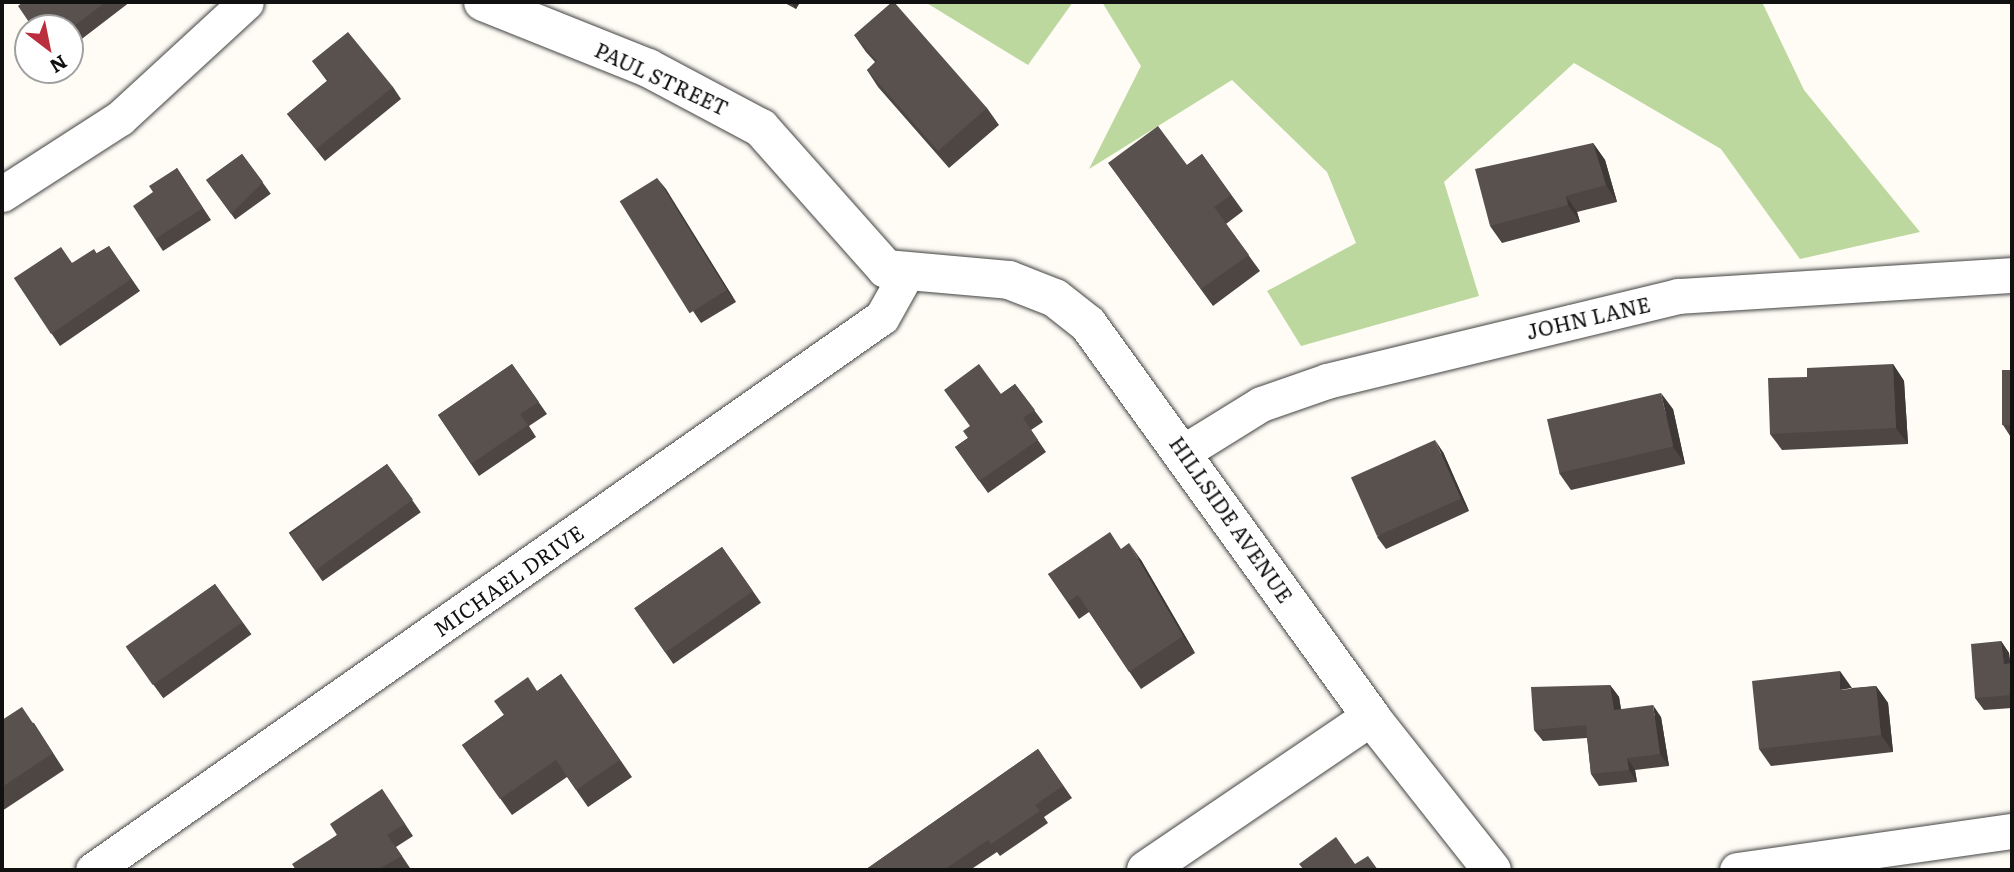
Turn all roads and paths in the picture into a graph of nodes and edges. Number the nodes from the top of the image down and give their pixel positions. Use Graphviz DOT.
graph roads {
  1 [pos="246,2"];
  2 [pos="483,2"];
  3 [pos="2,194"];
  4 [pos="906,274"];
  5 [pos="2012,275"];
  6 [pos="1185,451"];
  7 [pos="1371,717"];
  8 [pos="2012,831"];
  9 [pos="93,870"];
  10 [pos="1146,870"];
  11 [pos="1492,870"];
  12 [pos="1737,870"];
  1 -- 3 [label="street"];
  2 -- 4 [label="street, PAUL STREET"];
  4 -- 6 [label="street, HILLSIDE AVENUE"];
  4 -- 9 [label="street, MICHAEL DRIVE"];
  5 -- 6 [label="street, JOHN LANE"];
  6 -- 7 [label="street, HILLSIDE AVENUE"];
  7 -- 10 [label="street"];
  7 -- 11 [label="street, HILLSIDE AVENUE"];
  8 -- 12 [label="street"];
}
